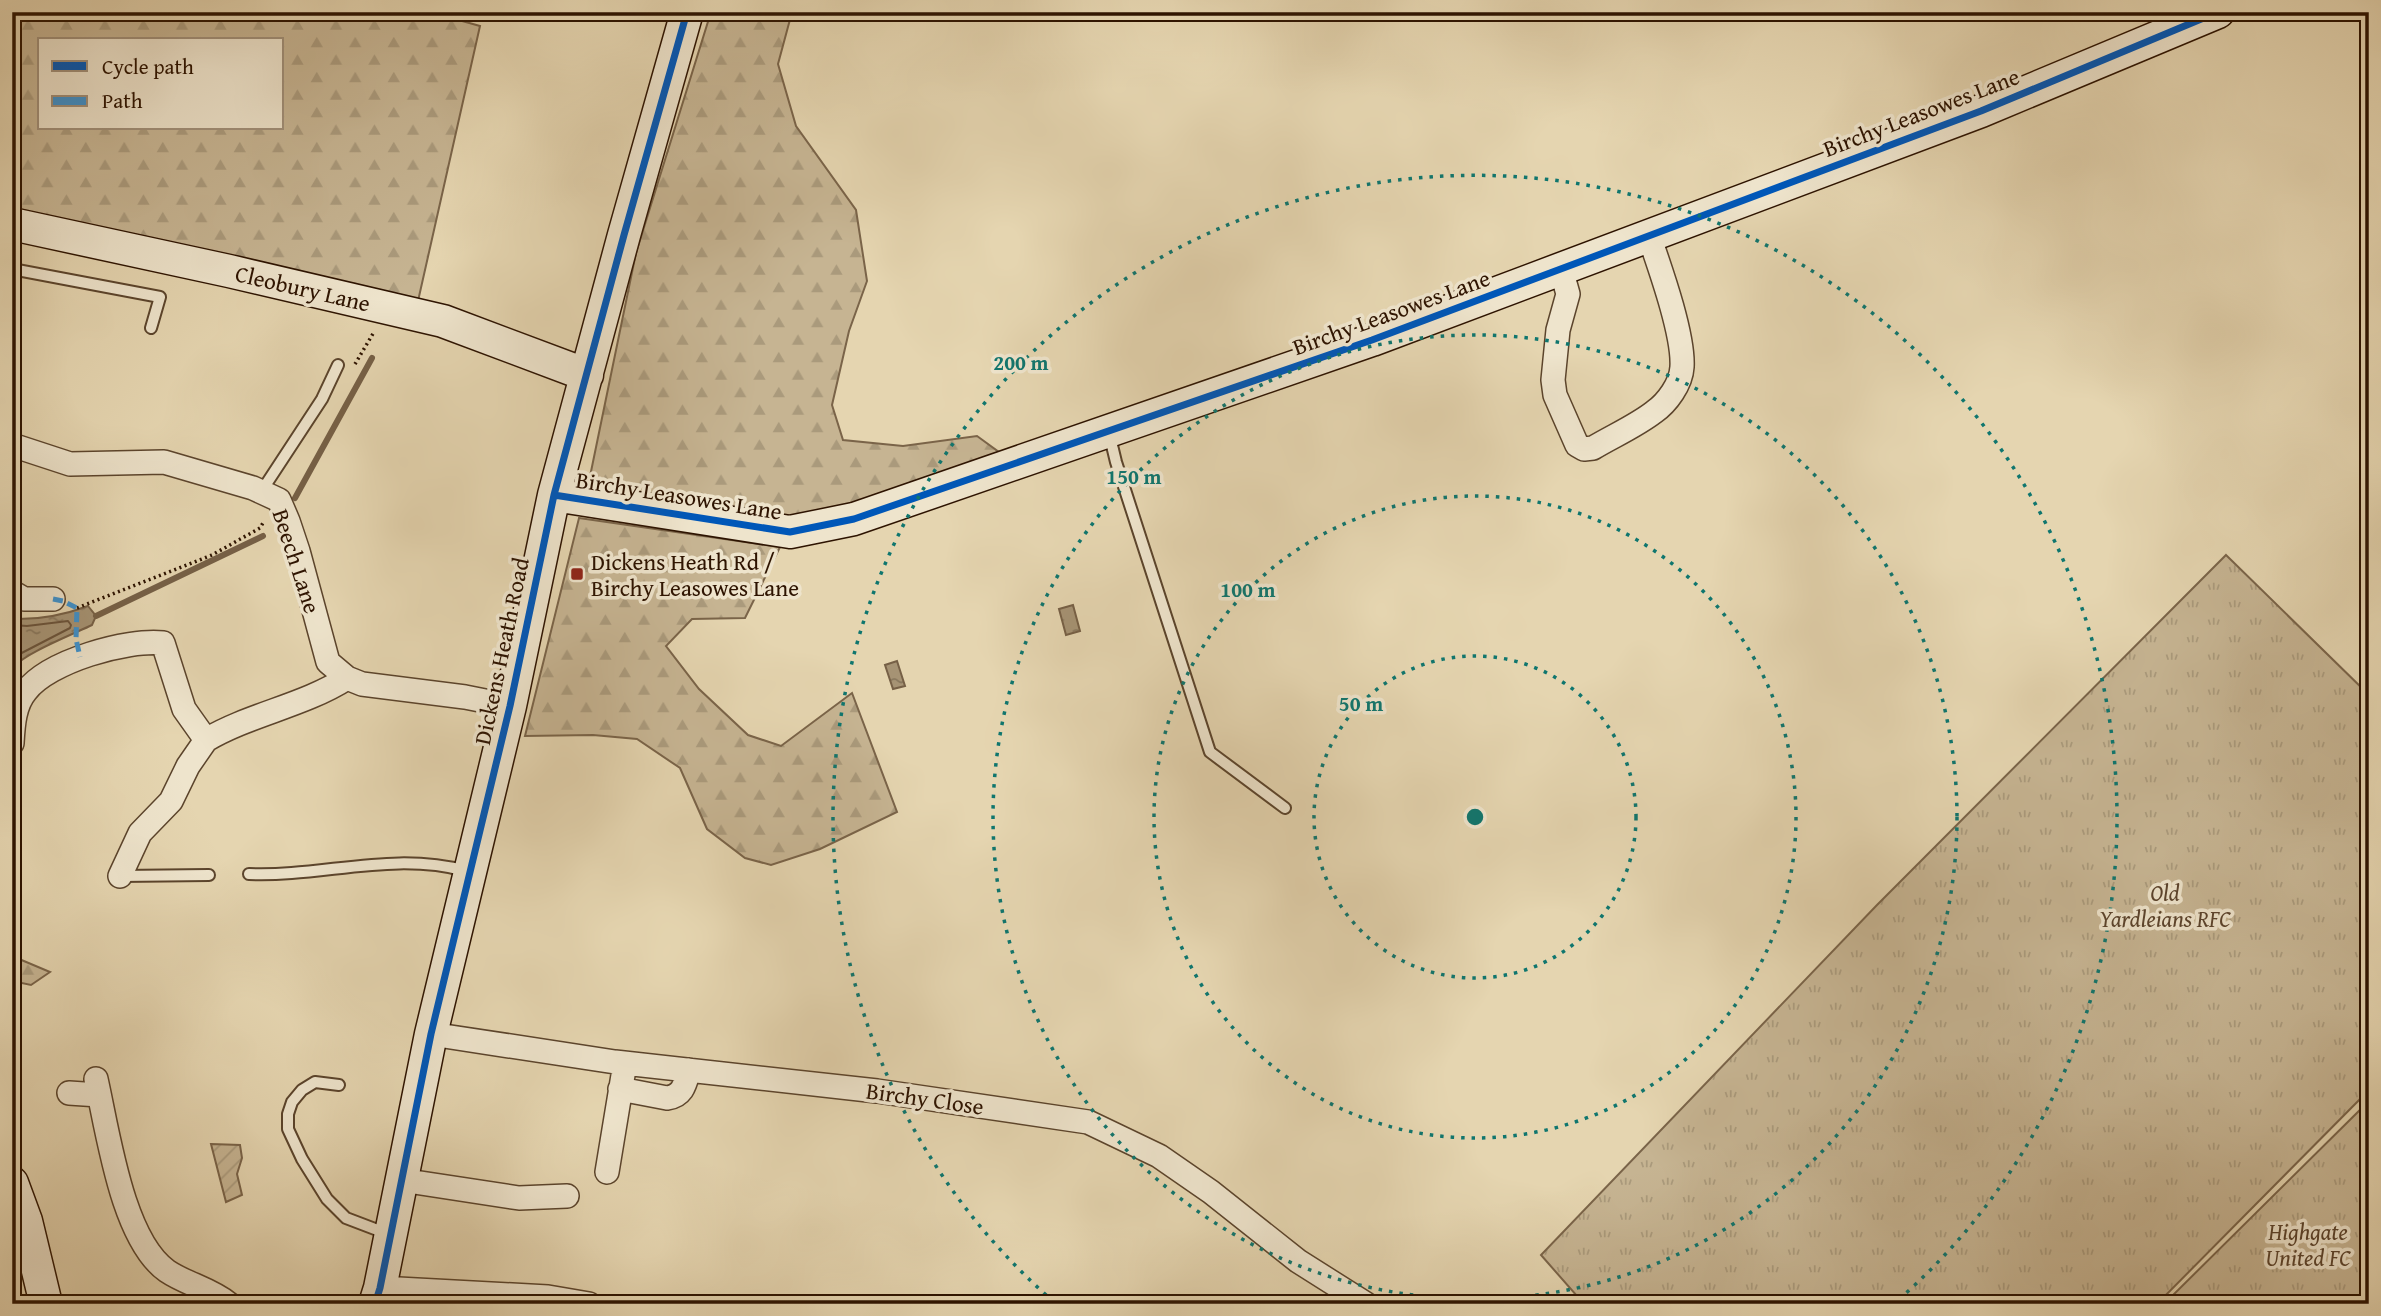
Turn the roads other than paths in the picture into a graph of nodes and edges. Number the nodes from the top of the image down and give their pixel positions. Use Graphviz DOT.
graph roads {
  1 [pos="687,12"];
  2 [pos="2218,12"];
  3 [pos="12,224"];
  4 [pos="1649,236"];
  5 [pos="12,269"];
  6 [pos="1561,269"];
  7 [pos="150,328"];
  8 [pos="338,365"];
  9 [pos="587,375"];
  10 [pos="1108,432"];
  11 [pos="12,445"];
  12 [pos="554,495"];
  13 [pos="270,496"];
  14 [pos="12,592"];
  15 [pos="53,599"];
  16 [pos="347,678"];
  17 [pos="510,706"];
  18 [pos="206,740"];
  19 [pos="12,743"];
  20 [pos="1285,808"];
  21 [pos="469,872"];
  22 [pos="249,874"];
  23 [pos="209,875"];
  24 [pos="120,876"];
  25 [pos="431,1034"];
  26 [pos="625,1063"];
  27 [pos="690,1070"];
  28 [pos="339,1085"];
  29 [pos="620,1089"];
  30 [pos="69,1093"];
  31 [pos="607,1172"];
  32 [pos="401,1180"];
  33 [pos="12,1183"];
  34 [pos="567,1196"];
  35 [pos="390,1235"];
  36 [pos="377,1296"];
  37 [pos="46,1304"];
  38 [pos="229,1304"];
  39 [pos="589,1304"];
  40 [pos="1366,1304"];
  1 -- 9 [label="street, Dickens Heath Road"];
  2 -- 4 [label="street, Birchy Leasowes Lane"];
  3 -- 9 [label="street, Cleobury Lane"];
  4 -- 6 [label="street, Birchy Leasowes Lane"];
  4 -- 6 [label="street"];
  5 -- 7 [label="lane"];
  6 -- 10 [label="street, Birchy Leasowes Lane"];
  8 -- 13 [label="lane"];
  9 -- 12 [label="street, Dickens Heath Road"];
  10 -- 12 [label="street, Birchy Leasowes Lane"];
  10 -- 20 [label="lane"];
  11 -- 13 [label="street, Beech Lane"];
  12 -- 17 [label="street, Dickens Heath Road"];
  13 -- 16 [label="street, Beech Lane"];
  14 -- 15 [label="street"];
  16 -- 17 [label="street"];
  16 -- 18 [label="street"];
  17 -- 21 [label="street, Dickens Heath Road"];
  18 -- 19 [label="street"];
  18 -- 24 [label="street"];
  21 -- 22 [label="lane"];
  21 -- 25 [label="street, Dickens Heath Road"];
  23 -- 24 [label="lane"];
  25 -- 26 [label="street, Birchy Close"];
  25 -- 32 [label="street, Dickens Heath Road"];
  26 -- 27 [label="street, Birchy Close"];
  26 -- 29 [label="street"];
  27 -- 29 [label="street"];
  27 -- 40 [label="street, Birchy Close"];
  28 -- 35 [label="lane"];
  29 -- 31 [label="street"];
  30 -- 38 [label="street"];
  32 -- 34 [label="street"];
  32 -- 35 [label="street, Dickens Heath Road"];
  33 -- 37 [label="street"];
  35 -- 36 [label="street, Dickens Heath Road"];
  36 -- 39 [label="street"];
}
